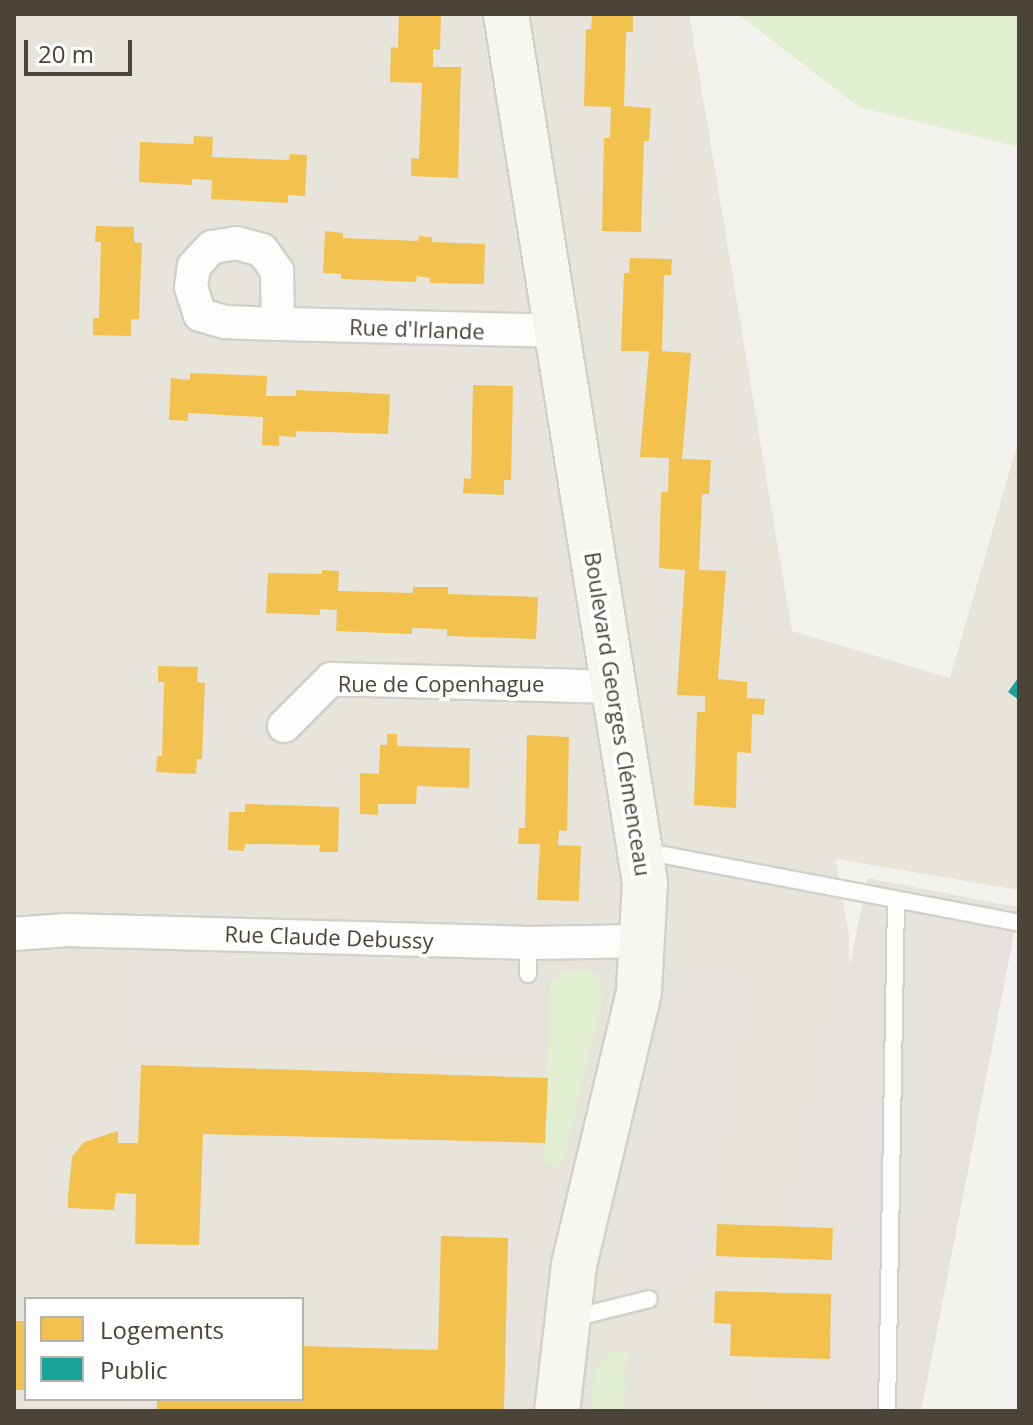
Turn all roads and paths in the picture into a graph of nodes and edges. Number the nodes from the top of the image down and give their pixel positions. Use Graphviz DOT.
graph roads {
  1 [pos="506,14"];
  2 [pos="278,324"];
  3 [pos="556,331"];
  4 [pos="616,687"];
  5 [pos="284,726"];
  6 [pos="642,851"];
  7 [pos="896,900"];
  8 [pos="1019,923"];
  9 [pos="14,934"];
  10 [pos="645,941"];
  11 [pos="649,1299"];
  12 [pos="567,1320"];
  13 [pos="557,1411"];
  14 [pos="887,1411"];
  1 -- 3 [label="street, Boulevard Georges Clémenceau"];
  2 -- 3 [label="street, Rue d'Irlande"];
  3 -- 4 [label="street, Boulevard Georges Clémenceau"];
  4 -- 5 [label="street, Rue de Copenhague"];
  4 -- 6 [label="street, Boulevard Georges Clémenceau"];
  6 -- 7 [label="lane"];
  6 -- 10 [label="street, Boulevard Georges Clémenceau"];
  7 -- 8 [label="lane"];
  7 -- 14 [label="lane"];
  9 -- 10 [label="street, Rue Claude Debussy"];
  10 -- 12 [label="street, Boulevard Georges Clémenceau"];
  11 -- 12 [label="lane"];
  12 -- 13 [label="street, Boulevard Georges Clémenceau"];
}
